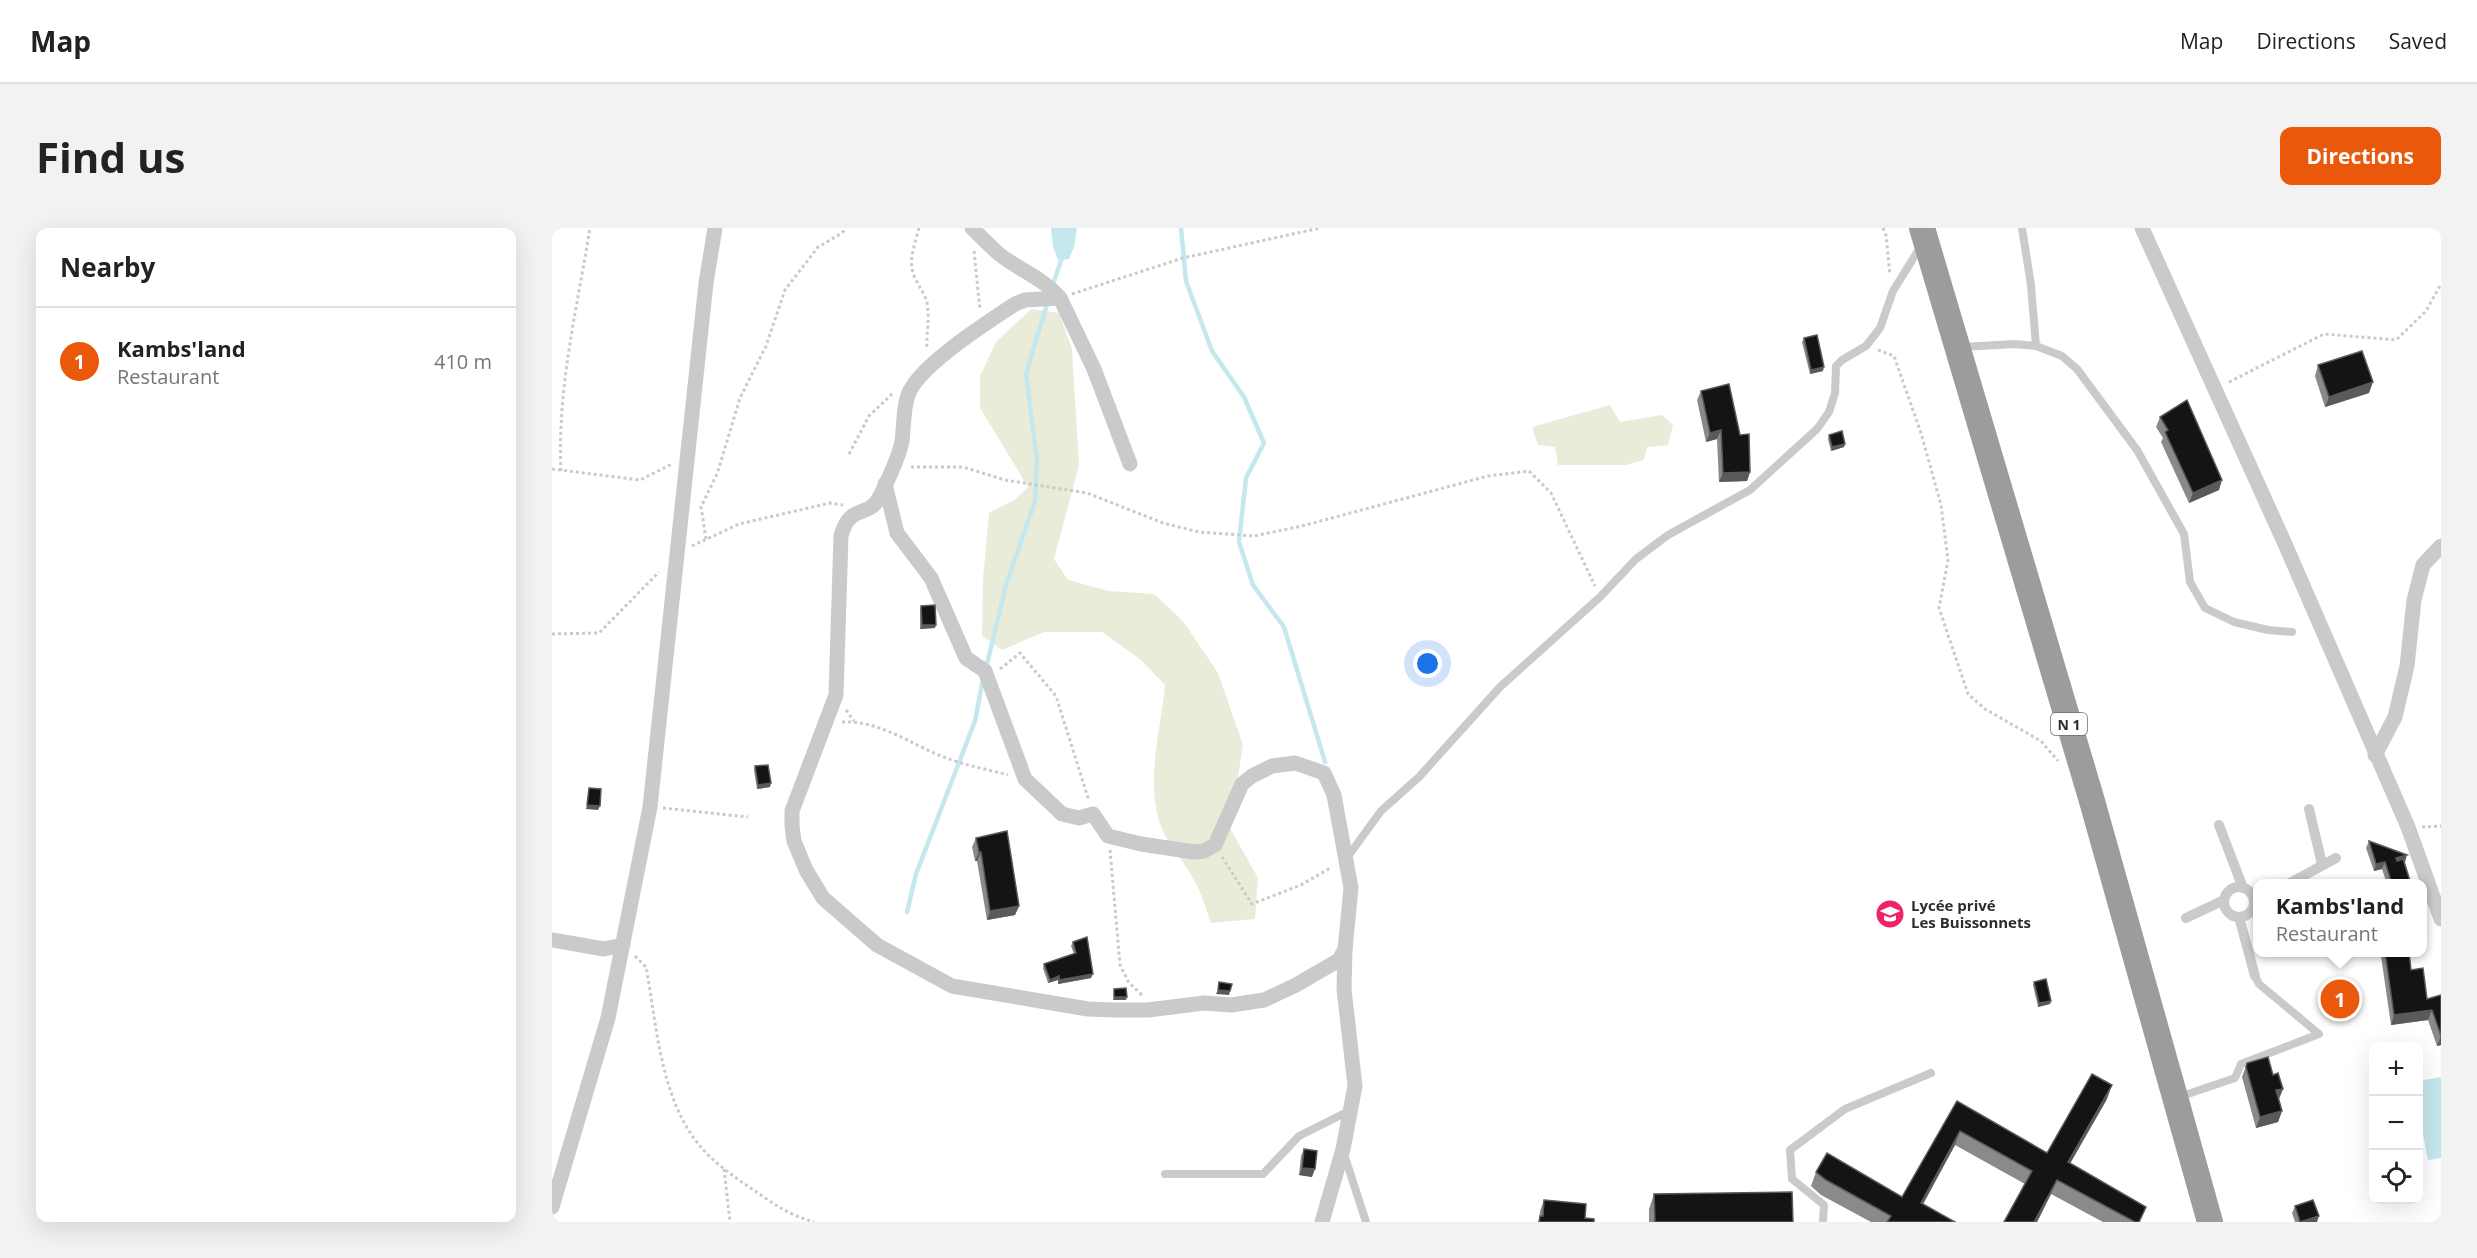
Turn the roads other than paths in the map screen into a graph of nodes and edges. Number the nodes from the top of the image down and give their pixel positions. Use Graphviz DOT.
graph roads {
  1 [pos="716,228"];
  2 [pos="972,228"];
  3 [pos="2022,228"];
  4 [pos="2142,228"];
  5 [pos="1923,234"];
  6 [pos="1060,298"];
  7 [pos="2036,346"];
  8 [pos="1957,347"];
  9 [pos="1130,464"];
  10 [pos="888,476"];
  11 [pos="2441,546"];
  12 [pos="2292,632"];
  13 [pos="2375,755"];
  14 [pos="2309,809"];
  15 [pos="2219,825"];
  16 [pos="2336,858"];
  17 [pos="1346,860"];
  18 [pos="2322,864"];
  19 [pos="2296,879"];
  20 [pos="2427,879"];
  21 [pos="2427,880"];
  22 [pos="2243,888"];
  23 [pos="2253,898"];
  24 [pos="2224,900"];
  25 [pos="2253,906"];
  26 [pos="2239,917"];
  27 [pos="2186,918"];
  28 [pos="2441,919"];
  29 [pos="552,940"];
  30 [pos="623,945"];
  31 [pos="1345,949"];
  32 [pos="2255,976"];
  33 [pos="1931,1073"];
  34 [pos="2175,1098"];
  35 [pos="1350,1111"];
  36 [pos="1343,1149"];
  37 [pos="1165,1174"];
  38 [pos="552,1207"];
  39 [pos="1323,1222"];
  40 [pos="1366,1222"];
  41 [pos="1823,1222"];
  42 [pos="2210,1222"];
  1 -- 30 [label="street"];
  2 -- 6 [label="street"];
  3 -- 7 [label="lane"];
  4 -- 13 [label="street"];
  5 -- 8 [label="highway, N 1"];
  5 -- 17 [label="lane"];
  6 -- 9 [label="street"];
  6 -- 10 [label="street"];
  7 -- 8 [label="lane"];
  7 -- 12 [label="lane"];
  8 -- 34 [label="highway, N 1"];
  10 -- 17 [label="street"];
  10 -- 31 [label="street"];
  11 -- 13 [label="street"];
  13 -- 20 [label="street"];
  14 -- 18 [label="street"];
  15 -- 22 [label="street"];
  16 -- 18 [label="street"];
  17 -- 31 [label="street"];
  18 -- 19 [label="street"];
  21 -- 28 [label="street"];
  22 -- 23 [label="street"];
  22 -- 24 [label="street"];
  24 -- 26 [label="street"];
  24 -- 27 [label="street"];
  25 -- 26 [label="street"];
  26 -- 32 [label="street"];
  29 -- 30 [label="street"];
  30 -- 38 [label="street"];
  31 -- 35 [label="street"];
  32 -- 34 [label="lane"];
  33 -- 41 [label="lane"];
  34 -- 42 [label="highway, N 1"];
  35 -- 36 [label="street"];
  35 -- 37 [label="lane"];
  36 -- 39 [label="street"];
  36 -- 40 [label="lane"];
}
